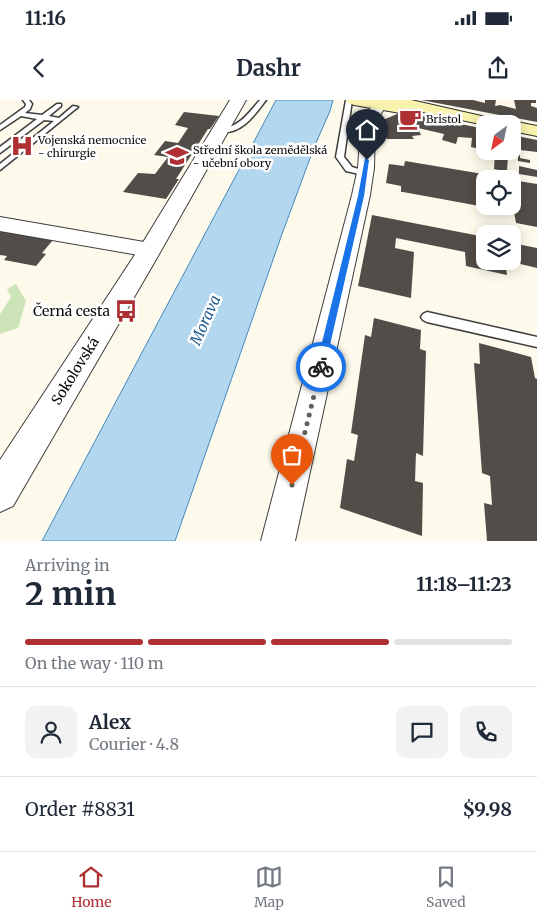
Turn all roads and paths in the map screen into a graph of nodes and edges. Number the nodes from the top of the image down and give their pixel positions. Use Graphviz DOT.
graph roads {
  1 [pos="26,100"];
  2 [pos="238,100"];
  3 [pos="263,100"];
  4 [pos="349,100"];
  5 [pos="371,101"];
  6 [pos="59,105"];
  7 [pos="75,107"];
  8 [pos="19,114"];
  9 [pos="43,117"];
  10 [pos="476,119"];
  11 [pos="60,120"];
  12 [pos="0,128"];
  13 [pos="521,128"];
  14 [pos="221,131"];
  15 [pos="537,131"];
  16 [pos="0,151"];
  17 [pos="0,168"];
  18 [pos="365,174"];
  19 [pos="0,224"];
  20 [pos="150,250"];
  21 [pos="427,317"];
  22 [pos="537,342"];
  23 [pos="0,493"];
  24 [pos="278,541"];
  1 -- 8 [label="lane"];
  2 -- 14 [label="street, Sokolovská"];
  3 -- 14 [label="lane"];
  4 -- 18 [label="lane"];
  5 -- 10 [label="main road"];
  5 -- 18 [label="street"];
  6 -- 9 [label="lane"];
  7 -- 11 [label="lane"];
  8 -- 9 [label="lane"];
  8 -- 12 [label="lane"];
  9 -- 11 [label="lane"];
  9 -- 16 [label="lane"];
  11 -- 17 [label="lane"];
  13 -- 15 [label="main road"];
  14 -- 20 [label="street, Sokolovská"];
  18 -- 24 [label="street"];
  19 -- 20 [label="street"];
  20 -- 23 [label="street, Sokolovská"];
  21 -- 22 [label="lane"];
}
